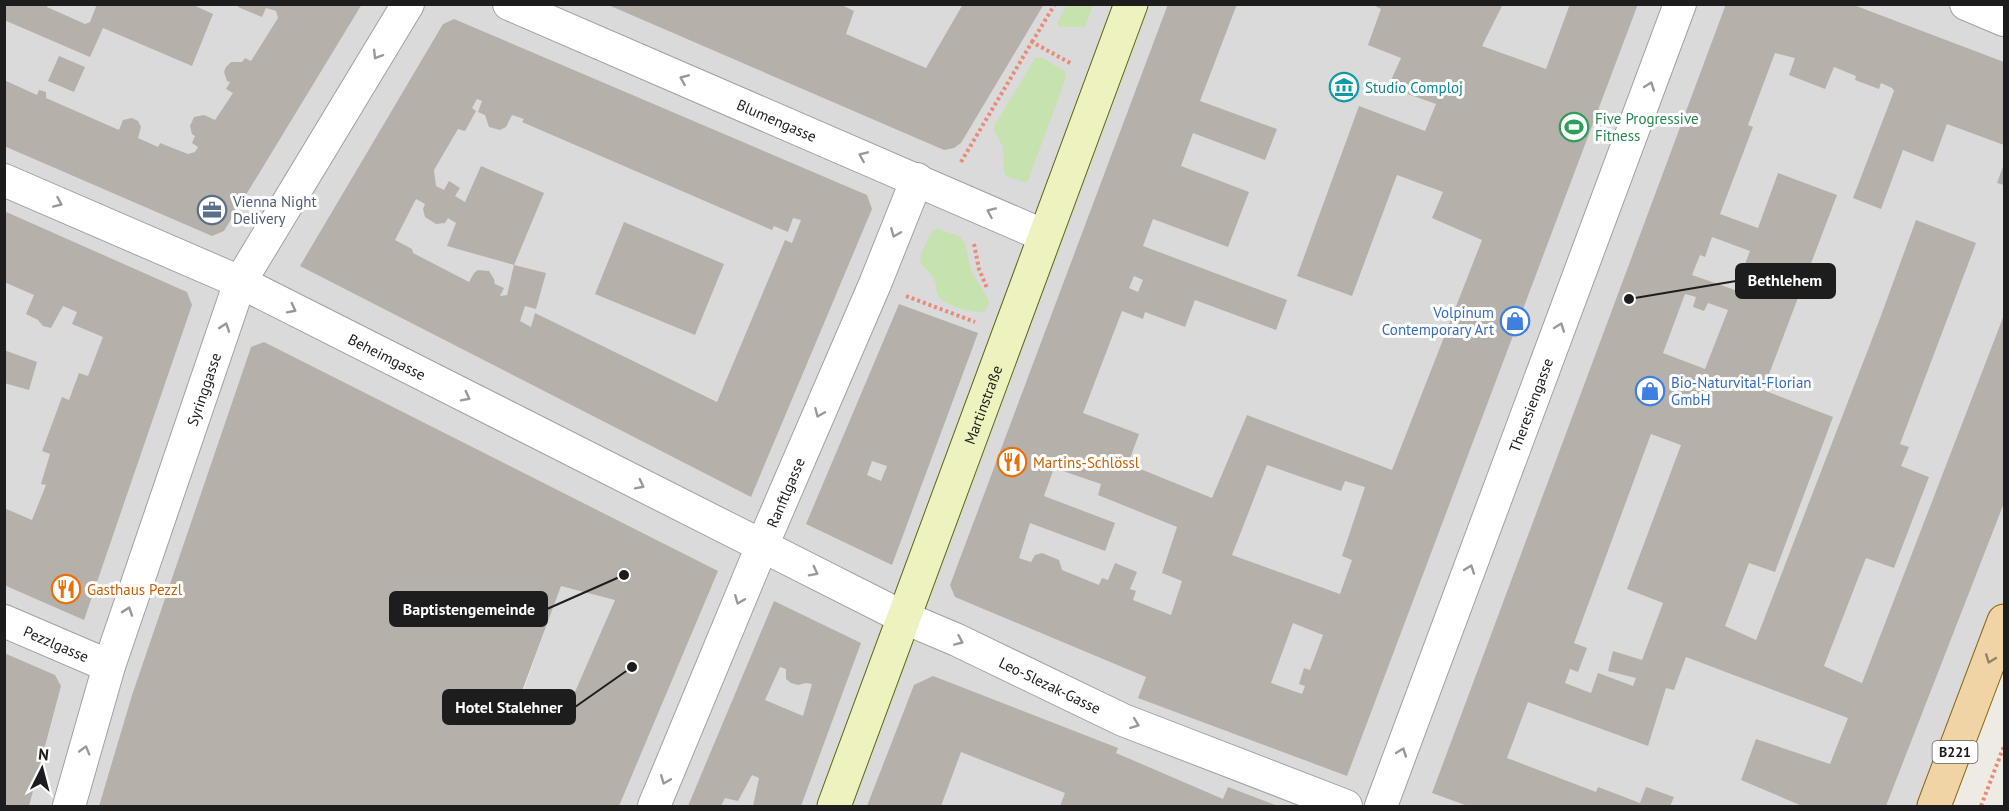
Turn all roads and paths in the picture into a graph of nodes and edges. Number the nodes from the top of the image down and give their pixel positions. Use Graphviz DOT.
graph roads {
  1 [pos="408,4"];
  2 [pos="508,4"];
  3 [pos="1055,4"];
  4 [pos="1131,4"];
  5 [pos="1680,4"];
  6 [pos="1966,4"];
  7 [pos="2004,20"];
  8 [pos="1032,42"];
  9 [pos="1102,79"];
  10 [pos="4,180"];
  11 [pos="942,190"];
  12 [pos="1045,236"];
  13 [pos="240,282"];
  14 [pos="875,284"];
  15 [pos="1009,335"];
  16 [pos="762,546"];
  17 [pos="905,618"];
  18 [pos="4,621"];
  19 [pos="2004,621"];
  20 [pos="109,666"];
  21 [pos="2004,746"];
  22 [pos="69,807"];
  23 [pos="654,807"];
  24 [pos="834,807"];
  25 [pos="1346,807"];
  26 [pos="1381,807"];
  27 [pos="1934,807"];
  28 [pos="1981,807"];
  1 -- 13 [label="street, Syringgasse, one-way"];
  11 -- 2 [label="street, Blumengasse, one-way"];
  3 -- 8 [label="path"];
  4 -- 9 [label="street, Martinstraße"];
  26 -- 5 [label="street, Theresiengasse, one-way"];
  6 -- 7 [label="street"];
  8 -- 9 [label="path"];
  8 -- 11 [label="path"];
  9 -- 12 [label="street, Martinstraße"];
  10 -- 13 [label="street, Beheimgasse, one-way"];
  12 -- 11 [label="street, Blumengasse, one-way"];
  11 -- 14 [label="street, Ranftlgasse, one-way"];
  11 -- 15 [label="path"];
  12 -- 15 [label="street, Martinstraße"];
  13 -- 16 [label="street, Beheimgasse, one-way"];
  20 -- 13 [label="street, Syringgasse, one-way"];
  14 -- 15 [label="path"];
  14 -- 16 [label="street, Ranftlgasse, one-way"];
  15 -- 17 [label="street, Martinstraße"];
  16 -- 17 [label="street, Leo-Slezak-Gasse, one-way"];
  16 -- 23 [label="street, Ranftlgasse, one-way"];
  17 -- 24 [label="street, Martinstraße"];
  17 -- 25 [label="street, Leo-Slezak-Gasse, one-way"];
  18 -- 20 [label="street, Pezzlgasse"];
  19 -- 27 [label="main road, B221, one-way"];
  22 -- 20 [label="street, Syringgasse, one-way"];
  21 -- 28 [label="path"];
}
